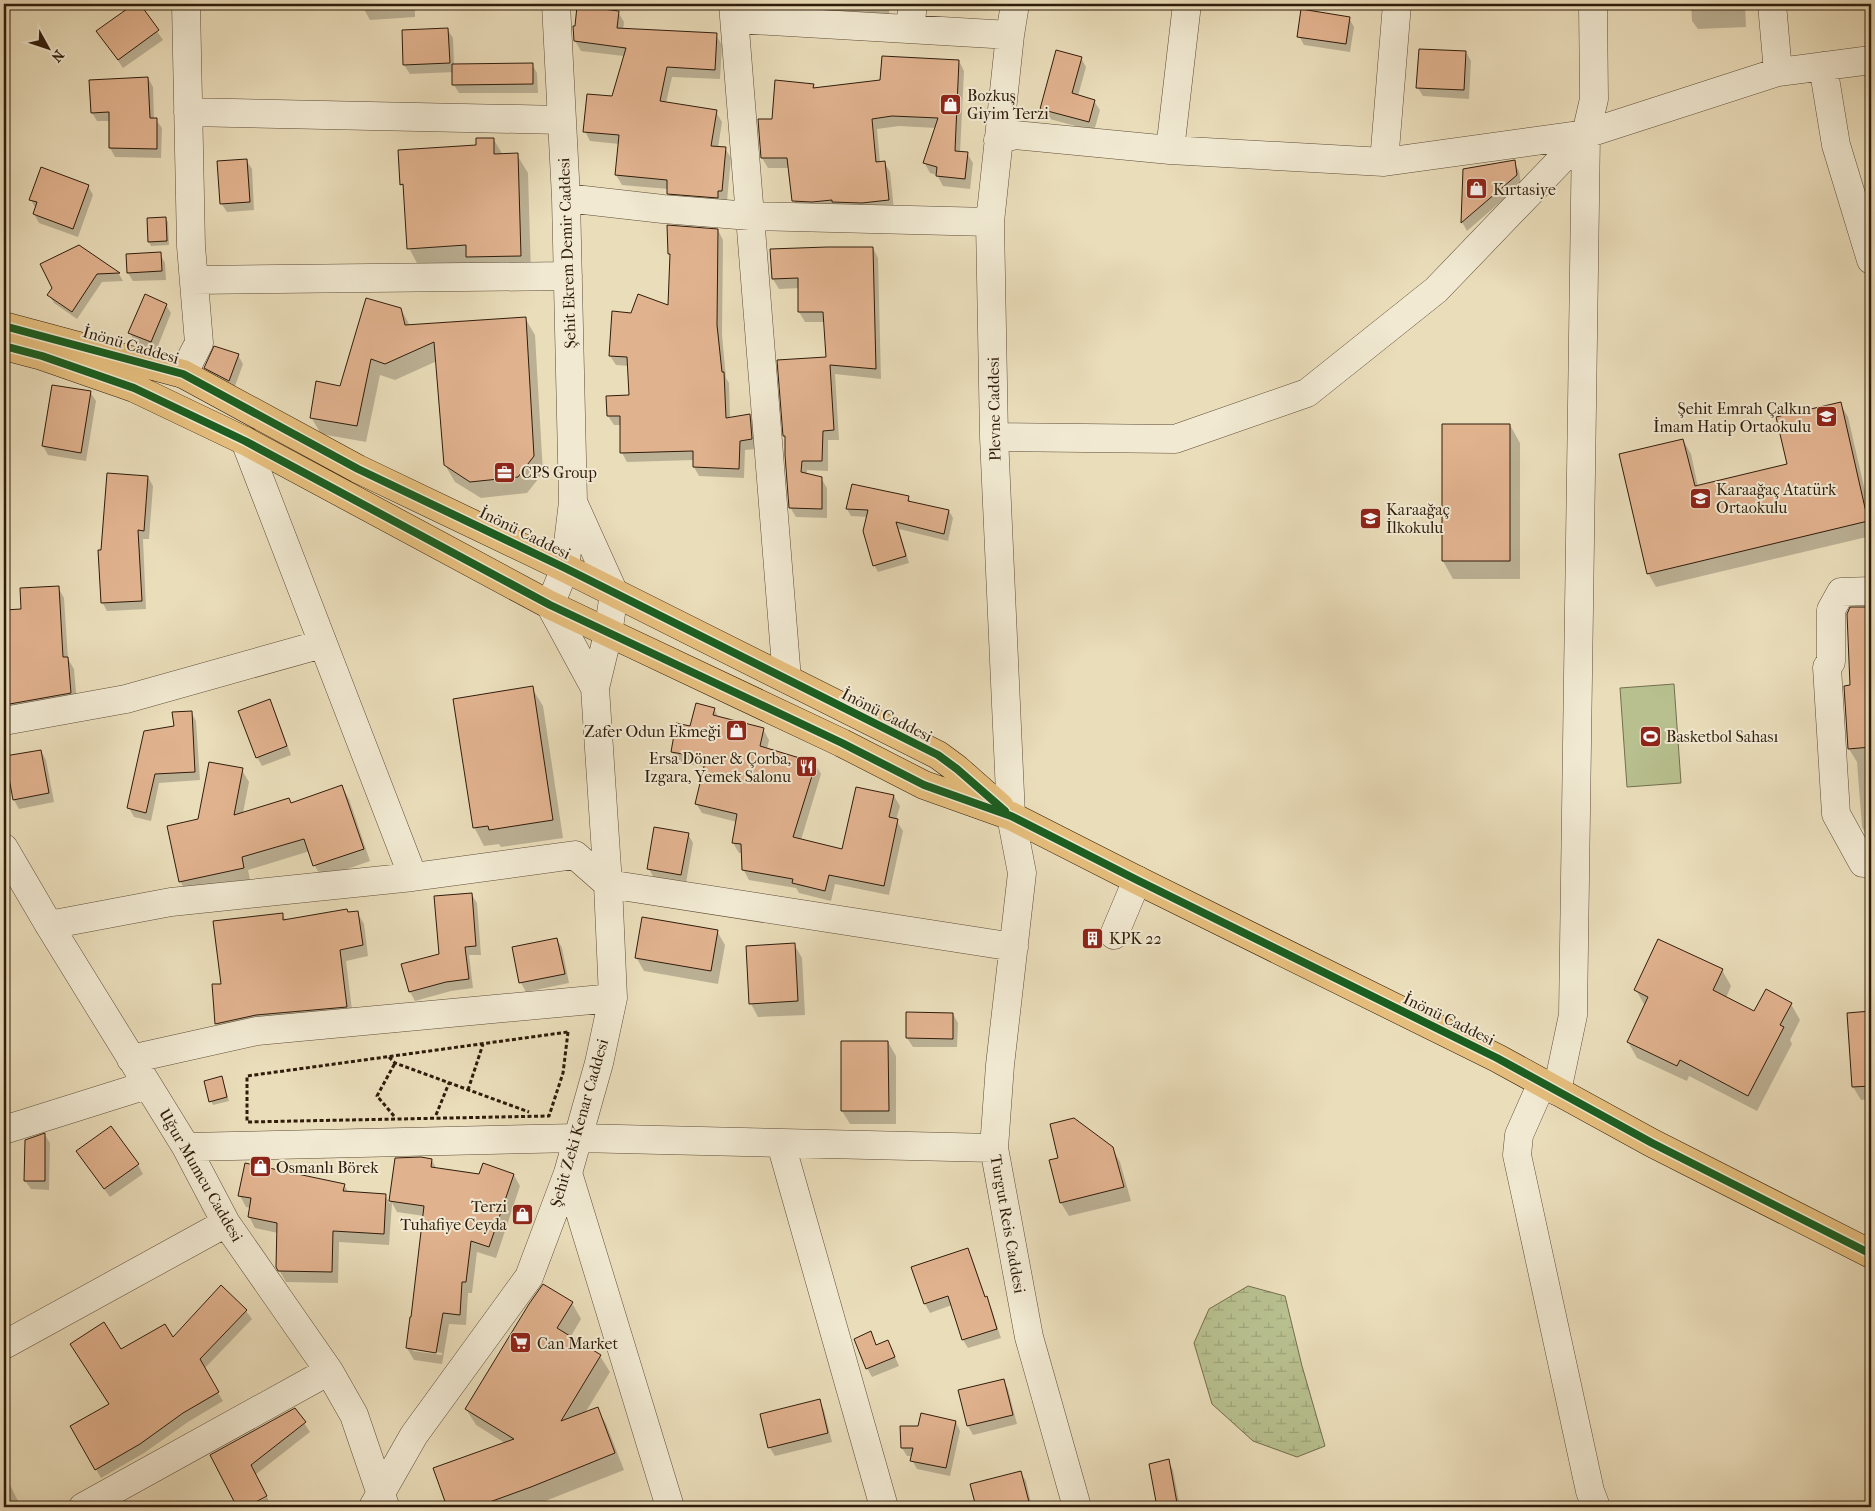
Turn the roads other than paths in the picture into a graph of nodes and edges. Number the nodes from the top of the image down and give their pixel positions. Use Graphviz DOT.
graph roads {
  1 [pos="186,4"];
  2 [pos="556,4"];
  3 [pos="1015,4"];
  4 [pos="1187,4"];
  5 [pos="1397,4"];
  6 [pos="1593,4"];
  7 [pos="1772,4"];
  8 [pos="734,12"];
  9 [pos="911,16"];
  10 [pos="1010,35"];
  11 [pos="1871,60"];
  12 [pos="1823,66"];
  13 [pos="1778,72"];
  14 [pos="188,112"];
  15 [pos="562,120"];
  16 [pos="1586,134"];
  17 [pos="998,140"];
  18 [pos="1170,150"];
  19 [pos="1384,162"];
  20 [pos="566,198"];
  21 [pos="750,216"];
  22 [pos="990,222"];
  23 [pos="1871,260"];
  24 [pos="568,276"];
  25 [pos="194,280"];
  26 [pos="4,326"];
  27 [pos="4,346"];
  28 [pos="183,374"];
  29 [pos="994,437"];
  30 [pos="245,441"];
  31 [pos="573,502"];
  32 [pos="565,568"];
  33 [pos="1871,591"];
  34 [pos="614,593"];
  35 [pos="550,605"];
  36 [pos="608,634"];
  37 [pos="322,644"];
  38 [pos="787,679"];
  39 [pos="595,688"];
  40 [pos="4,720"];
  41 [pos="1011,816"];
  42 [pos="4,848"];
  43 [pos="1871,863"];
  44 [pos="413,877"];
  45 [pos="1137,880"];
  46 [pos="608,884"];
  47 [pos="15,889"];
  48 [pos="49,925"];
  49 [pos="1114,935"];
  50 [pos="1014,947"];
  51 [pos="613,998"];
  52 [pos="131,1059"];
  53 [pos="148,1084"];
  54 [pos="1549,1087"];
  55 [pos="4,1130"];
  56 [pos="577,1138"];
  57 [pos="781,1144"];
  58 [pos="186,1148"];
  59 [pos="994,1148"];
  60 [pos="568,1173"];
  61 [pos="226,1222"];
  62 [pos="1871,1254"];
  63 [pos="4,1345"];
  64 [pos="329,1370"];
  65 [pos="380,1503"];
  66 [pos="83,1507"];
  67 [pos="670,1507"];
  68 [pos="884,1507"];
  69 [pos="1077,1507"];
  70 [pos="1596,1507"];
  1 -- 14 [label="street"];
  2 -- 15 [label="street, Şehit Ekrem Demir Caddesi"];
  3 -- 10 [label="street, Plevne Caddesi"];
  4 -- 18 [label="street"];
  5 -- 19 [label="street"];
  6 -- 16 [label="street"];
  7 -- 13 [label="street"];
  8 -- 9 [label="street"];
  8 -- 21 [label="street"];
  9 -- 10 [label="street"];
  10 -- 17 [label="street, Plevne Caddesi"];
  11 -- 12 [label="street"];
  12 -- 13 [label="street"];
  12 -- 23 [label="street"];
  13 -- 16 [label="street"];
  14 -- 15 [label="street"];
  14 -- 25 [label="street"];
  15 -- 20 [label="street, Şehit Ekrem Demir Caddesi"];
  16 -- 19 [label="street"];
  16 -- 29 [label="street"];
  16 -- 54 [label="street"];
  17 -- 18 [label="street"];
  17 -- 22 [label="street, Plevne Caddesi"];
  18 -- 19 [label="street"];
  20 -- 21 [label="street"];
  20 -- 24 [label="street, Şehit Ekrem Demir Caddesi"];
  21 -- 22 [label="street"];
  21 -- 38 [label="street"];
  22 -- 29 [label="street, Plevne Caddesi"];
  24 -- 25 [label="street"];
  24 -- 31 [label="street, Şehit Ekrem Demir Caddesi"];
  25 -- 28 [label="street"];
  26 -- 28 [label="main road, İnönü Caddesi"];
  27 -- 30 [label="main road, İnönü Caddesi"];
  28 -- 32 [label="main road, İnönü Caddesi"];
  29 -- 41 [label="street, Plevne Caddesi"];
  30 -- 35 [label="main road, İnönü Caddesi"];
  30 -- 37 [label="street"];
  31 -- 32 [label="street"];
  31 -- 34 [label="street"];
  32 -- 34 [label="main road, İnönü Caddesi"];
  32 -- 35 [label="street"];
  33 -- 43 [label="street"];
  34 -- 36 [label="street"];
  34 -- 38 [label="main road, İnönü Caddesi"];
  35 -- 36 [label="main road, İnönü Caddesi"];
  35 -- 39 [label="street"];
  36 -- 39 [label="street"];
  36 -- 41 [label="main road, İnönü Caddesi"];
  37 -- 40 [label="street"];
  37 -- 44 [label="street"];
  38 -- 41 [label="main road, İnönü Caddesi"];
  39 -- 46 [label="street, Şehit Zeki Kenar Caddesi"];
  41 -- 45 [label="main road, İnönü Caddesi"];
  41 -- 50 [label="street, Turgut Reis Caddesi"];
  42 -- 47 [label="street, Uğur Mumcu Caddesi"];
  44 -- 46 [label="street"];
  44 -- 48 [label="street"];
  45 -- 49 [label="street"];
  45 -- 54 [label="main road, İnönü Caddesi"];
  46 -- 50 [label="street"];
  46 -- 51 [label="street, Şehit Zeki Kenar Caddesi"];
  47 -- 48 [label="street, Uğur Mumcu Caddesi"];
  48 -- 52 [label="street, Uğur Mumcu Caddesi"];
  50 -- 59 [label="street, Turgut Reis Caddesi"];
  51 -- 52 [label="street"];
  51 -- 56 [label="street, Şehit Zeki Kenar Caddesi"];
  52 -- 53 [label="street, Uğur Mumcu Caddesi"];
  53 -- 55 [label="street"];
  53 -- 58 [label="street, Uğur Mumcu Caddesi"];
  54 -- 62 [label="main road, İnönü Caddesi"];
  54 -- 70 [label="street"];
  56 -- 57 [label="street"];
  56 -- 58 [label="street"];
  56 -- 60 [label="street, Şehit Zeki Kenar Caddesi"];
  57 -- 59 [label="street"];
  57 -- 68 [label="street"];
  58 -- 61 [label="street, Uğur Mumcu Caddesi"];
  59 -- 69 [label="street, Turgut Reis Caddesi"];
  60 -- 65 [label="street, Şehit Zeki Kenar Caddesi"];
  60 -- 67 [label="street"];
  61 -- 63 [label="street"];
  61 -- 64 [label="street, Uğur Mumcu Caddesi"];
  64 -- 65 [label="street, Uğur Mumcu Caddesi"];
  64 -- 66 [label="street"];
}
